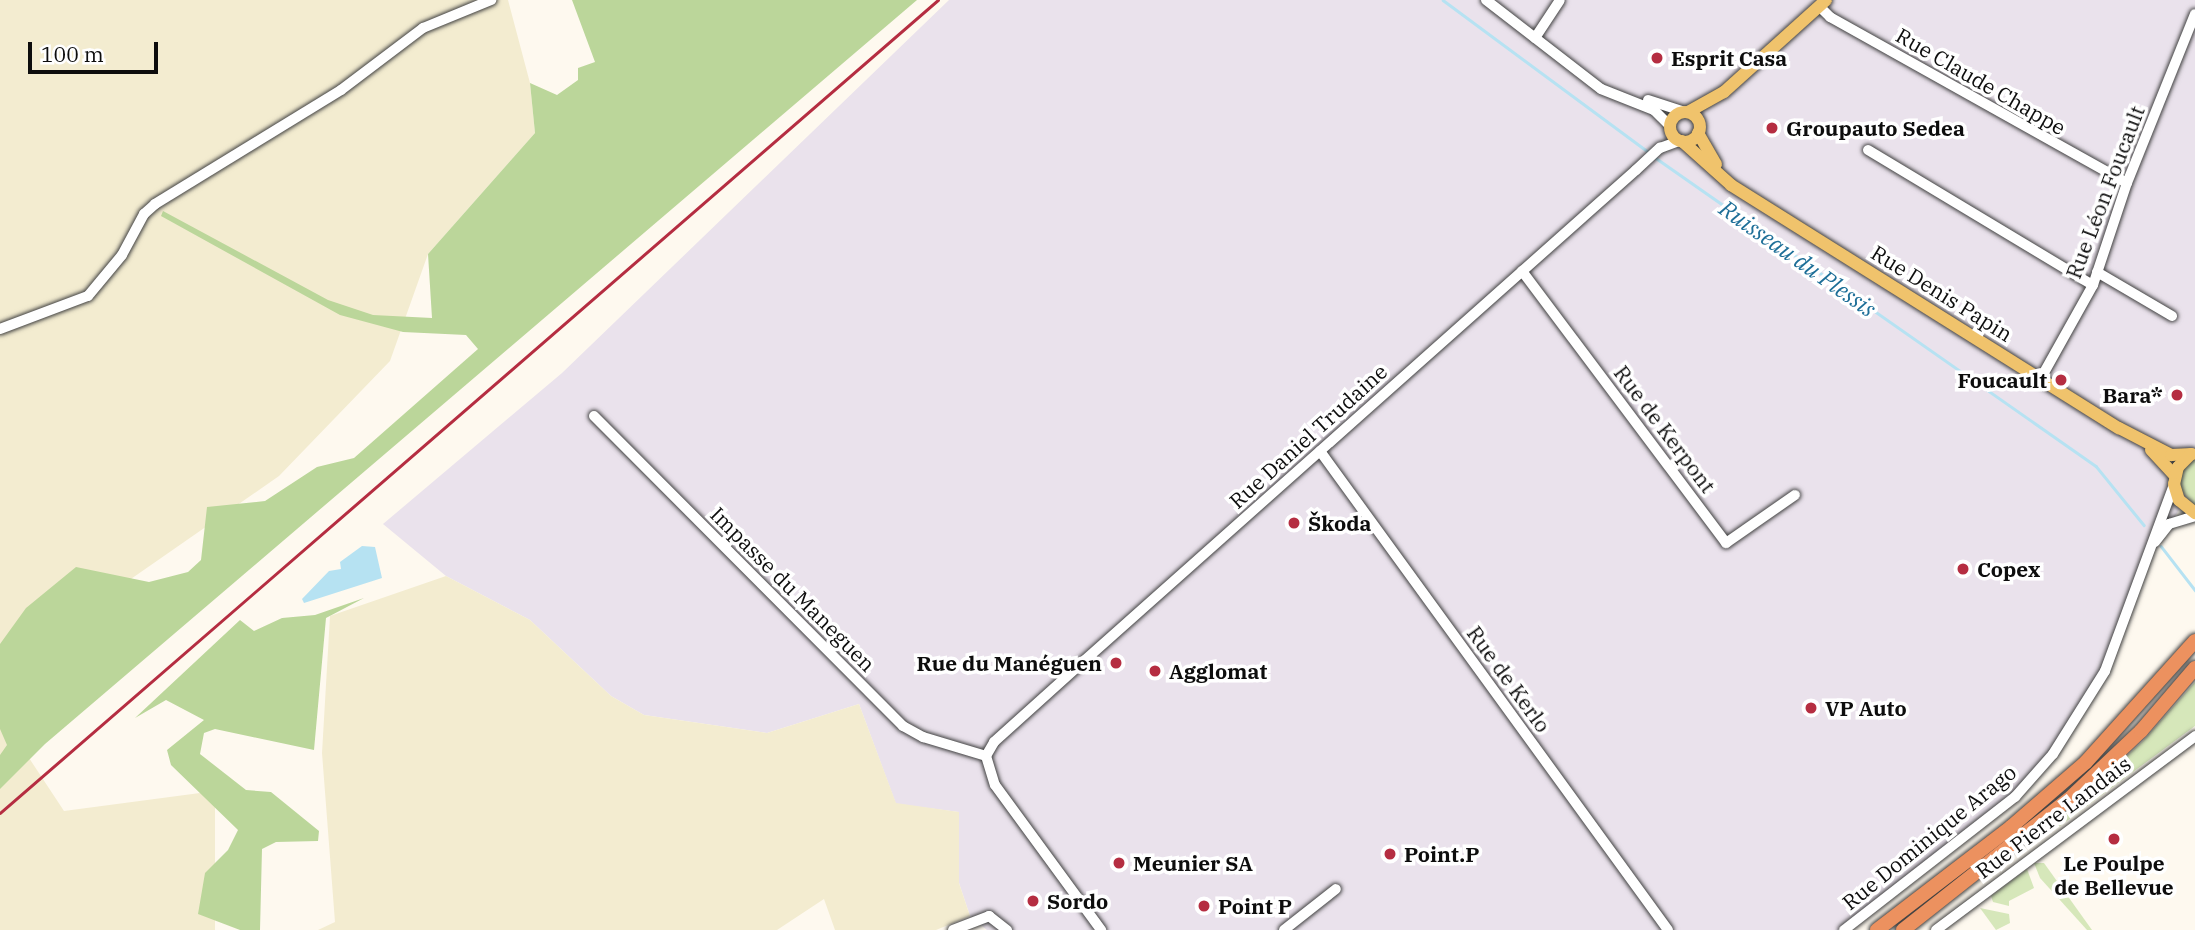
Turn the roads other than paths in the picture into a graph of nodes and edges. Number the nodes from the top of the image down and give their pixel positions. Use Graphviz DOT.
graph roads {
  1 [pos="491,0"];
  2 [pos="1486,0"];
  3 [pos="1560,0"];
  4 [pos="1823,3"];
  5 [pos="2195,13"];
  6 [pos="1535,38"];
  7 [pos="1724,92"];
  8 [pos="1620,99"];
  9 [pos="1686,112"];
  10 [pos="1670,128"];
  11 [pos="1699,130"];
  12 [pos="1681,141"];
  13 [pos="1660,148"];
  14 [pos="1868,150"];
  15 [pos="2127,183"];
  16 [pos="1744,191"];
  17 [pos="1522,271"];
  18 [pos="2097,271"];
  19 [pos="2092,285"];
  20 [pos="2172,316"];
  21 [pos="0,329"];
  22 [pos="2041,378"];
  23 [pos="594,415"];
  24 [pos="2119,428"];
  25 [pos="1320,451"];
  26 [pos="2194,453"];
  27 [pos="2174,480"];
  28 [pos="1795,495"];
  29 [pos="2195,515"];
  30 [pos="2159,529"];
  31 [pos="2195,641"];
  32 [pos="2195,668"];
  33 [pos="2195,736"];
  34 [pos="986,756"];
  35 [pos="1336,890"];
  36 [pos="953,930"];
  37 [pos="1006,930"];
  38 [pos="1101,930"];
  39 [pos="1284,930"];
  40 [pos="1668,930"];
  41 [pos="1843,930"];
  42 [pos="1877,930"];
  43 [pos="1903,930"];
  44 [pos="1936,930"];
  1 -- 21 [label="street"];
  2 -- 6 [label="street"];
  3 -- 6 [label="street"];
  4 -- 7 [label="main road"];
  4 -- 15 [label="street, Rue Claude Chappe"];
  5 -- 15 [label="street, Rue Léon Foucault"];
  6 -- 8 [label="street"];
  7 -- 9 [label="main road"];
  7 -- 11 [label="main road"];
  8 -- 9 [label="street"];
  8 -- 10 [label="street"];
  9 -- 10 [label="main road"];
  9 -- 11 [label="main road, Rue Denis Papin"];
  10 -- 12 [label="main road, Rue Denis Papin"];
  10 -- 13 [label="street, Rue Daniel Trudaine"];
  11 -- 12 [label="main road"];
  11 -- 16 [label="main road, Rue Denis Papin"];
  12 -- 13 [label="street, Rue Daniel Trudaine"];
  12 -- 16 [label="main road, Rue Denis Papin"];
  13 -- 17 [label="street, Rue Daniel Trudaine"];
  14 -- 19 [label="street"];
  15 -- 18 [label="street, Rue Léon Foucault"];
  16 -- 22 [label="main road, Rue Denis Papin"];
  17 -- 25 [label="street, Rue Daniel Trudaine"];
  17 -- 28 [label="street, Rue de Kerpont"];
  18 -- 19 [label="street, Rue Léon Foucault"];
  18 -- 20 [label="street"];
  19 -- 22 [label="street, Rue Léon Foucault"];
  22 -- 24 [label="main road, Rue Denis Papin"];
  23 -- 34 [label="street, Impasse du Maneguen"];
  24 -- 26 [label="main road, Rue Denis Papin"];
  24 -- 27 [label="main road, Rue Denis Papin"];
  25 -- 34 [label="street, Rue Daniel Trudaine"];
  25 -- 40 [label="street, Rue de Kerlo"];
  26 -- 27 [label="main road"];
  27 -- 29 [label="main road, Rue Denis Papin"];
  27 -- 30 [label="street, Rue Dominique Arago"];
  29 -- 30 [label="street"];
  30 -- 41 [label="street, Rue Dominique Arago"];
  31 -- 42 [label="highway"];
  32 -- 43 [label="highway"];
  33 -- 44 [label="street, Rue Pierre Landais"];
  34 -- 38 [label="street"];
  35 -- 39 [label="street"];
  36 -- 37 [label="street"];
}
